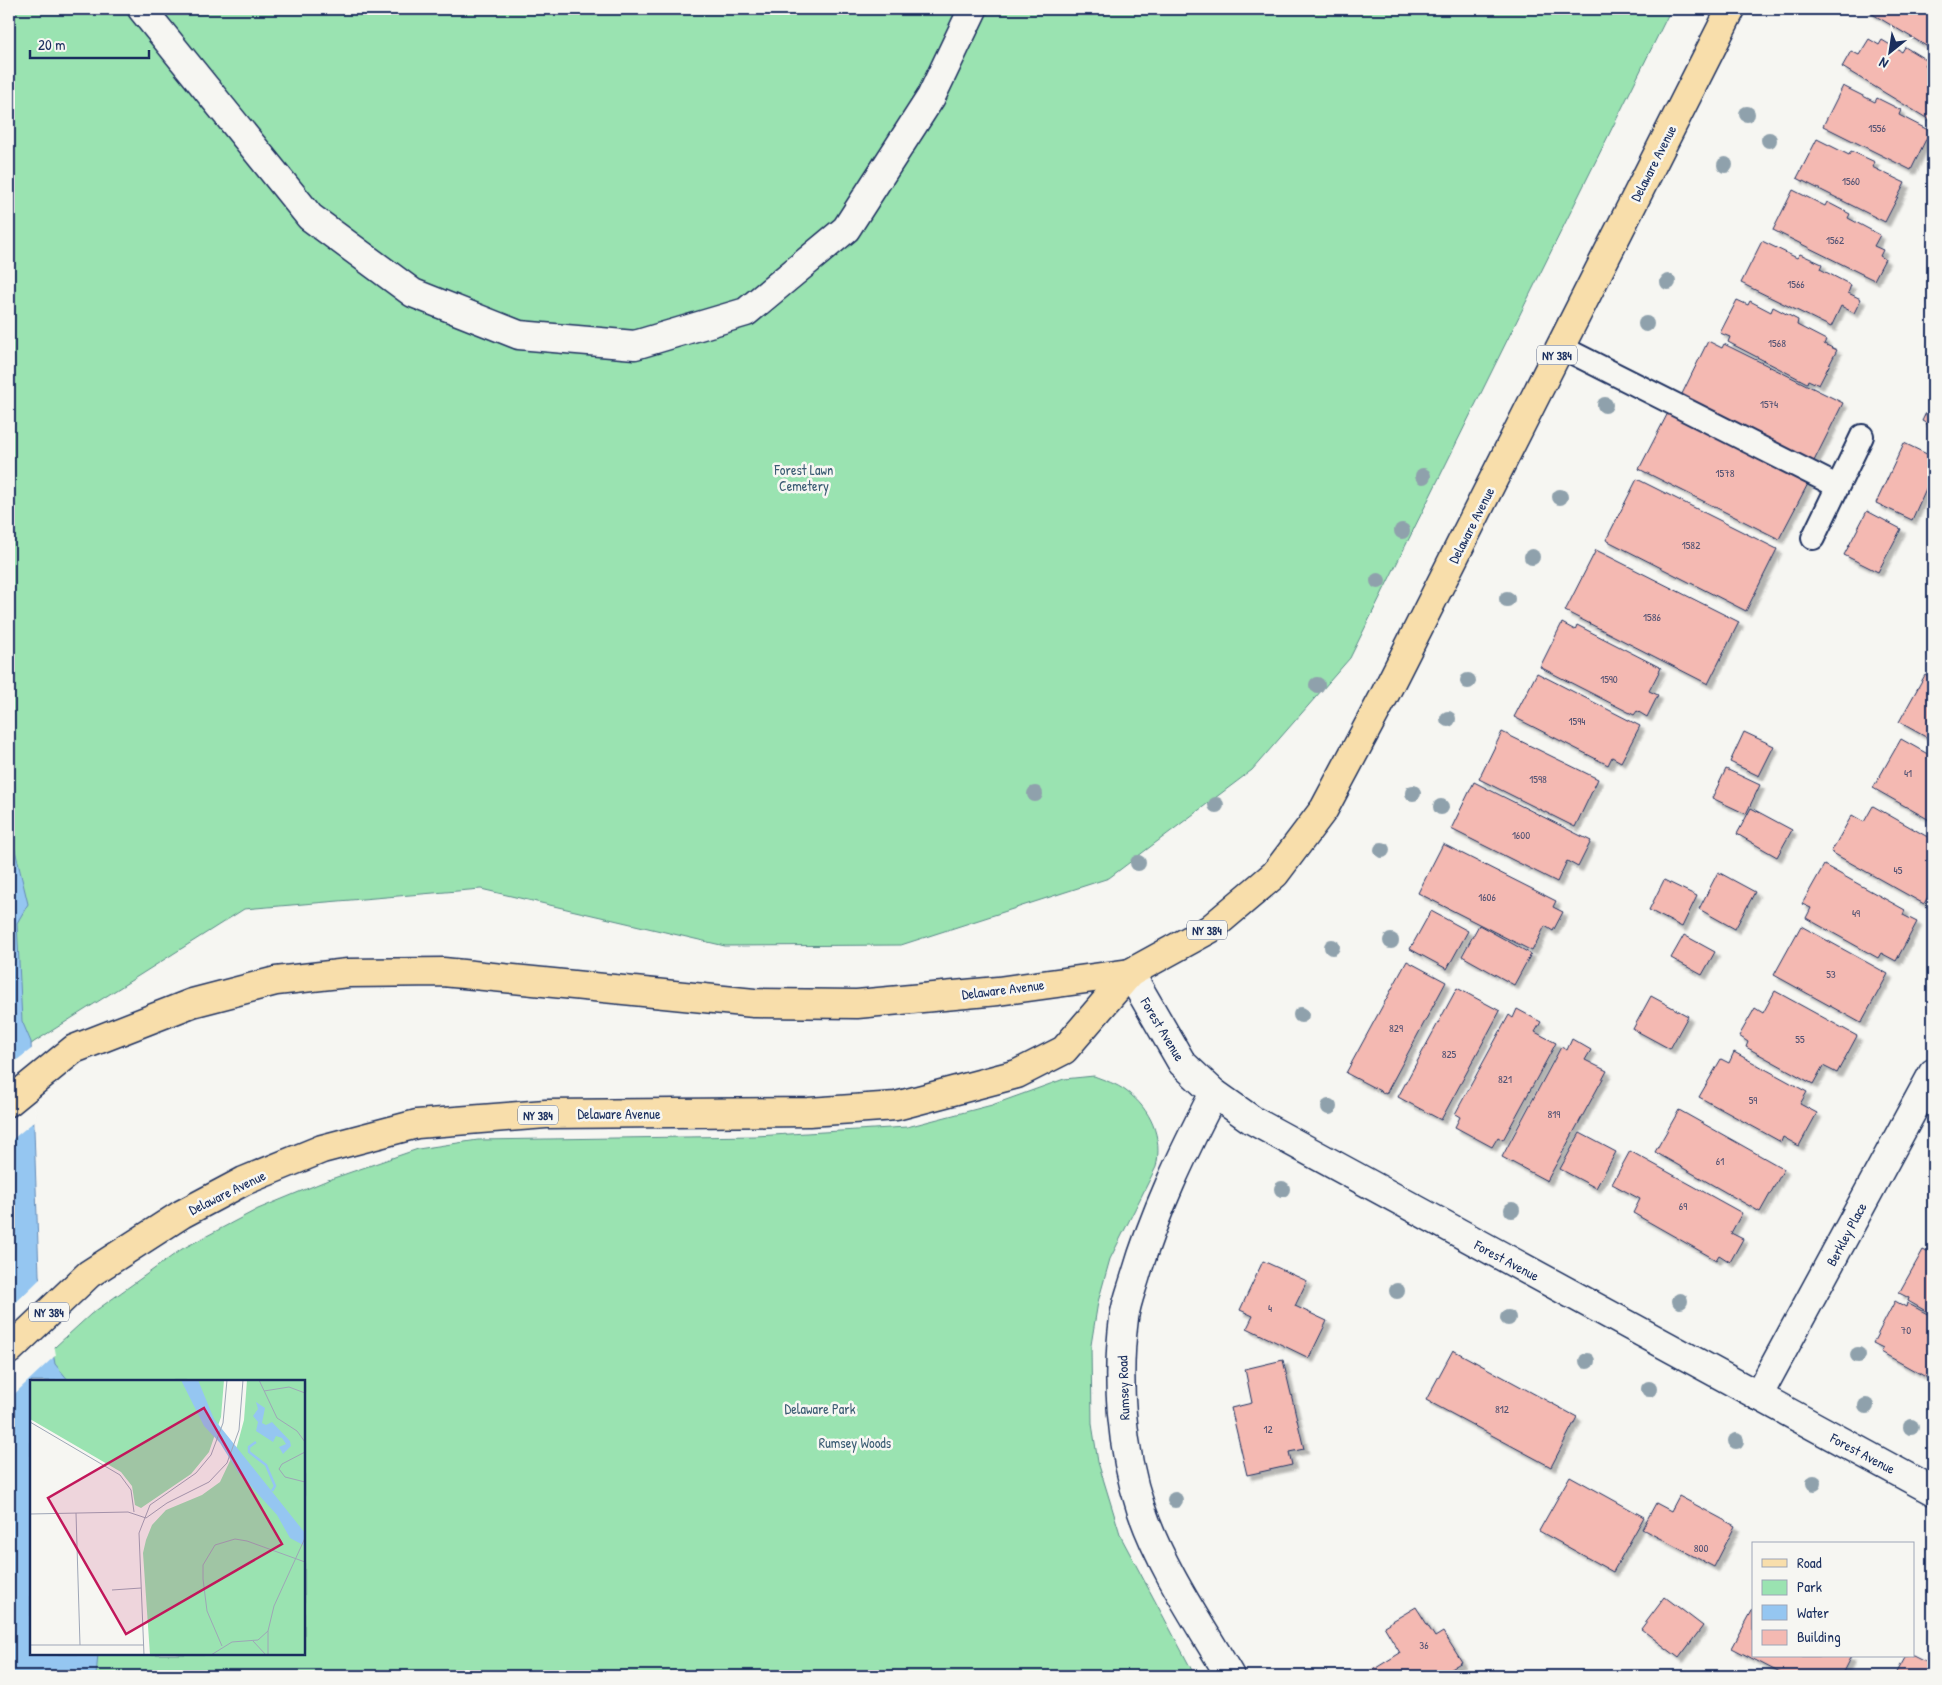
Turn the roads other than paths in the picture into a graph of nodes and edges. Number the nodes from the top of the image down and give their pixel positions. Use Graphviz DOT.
graph roads {
  1 [pos="142,9"];
  2 [pos="972,9"];
  3 [pos="1731,9"];
  4 [pos="1561,347"];
  5 [pos="1862,436"];
  6 [pos="1837,486"];
  7 [pos="1813,538"];
  8 [pos="1130,973"];
  9 [pos="1933,1073"];
  10 [pos="1214,1093"];
  11 [pos="9,1102"];
  12 [pos="9,1350"];
  13 [pos="1758,1396"];
  14 [pos="1933,1491"];
  15 [pos="1230,1676"];
  1 -- 2 [label="street"];
  3 -- 4 [label="main road, Delaware Avenue / NY 384"];
  4 -- 6 [label="lane"];
  4 -- 8 [label="main road, Delaware Avenue / NY 384"];
  5 -- 6 [label="lane"];
  6 -- 7 [label="lane"];
  8 -- 10 [label="street, Forest Avenue"];
  8 -- 11 [label="main road, Delaware Avenue / NY 384"];
  8 -- 12 [label="main road, Delaware Avenue / NY 384"];
  9 -- 13 [label="street, Berkley Place"];
  10 -- 13 [label="street, Forest Avenue"];
  10 -- 15 [label="street, Rumsey Road"];
  13 -- 14 [label="street, Forest Avenue"];
}
